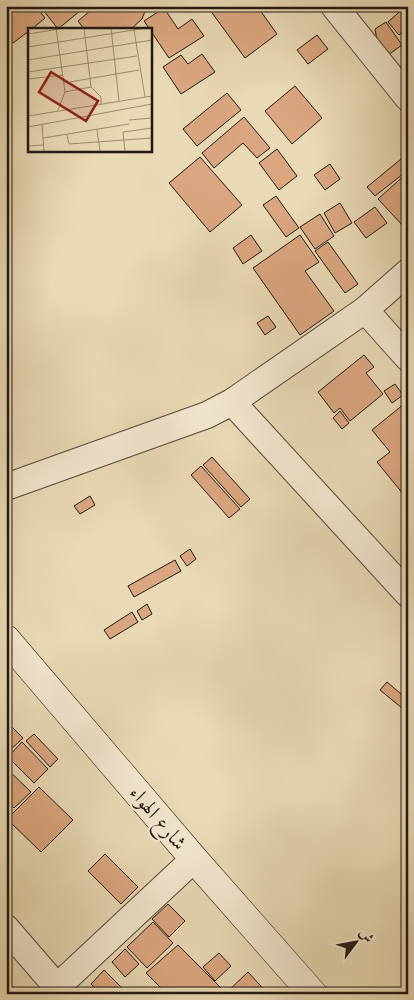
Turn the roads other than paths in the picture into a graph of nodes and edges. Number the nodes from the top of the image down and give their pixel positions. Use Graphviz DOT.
graph roads {
  1 [pos="334,6"];
  2 [pos="408,98"];
  3 [pos="408,272"];
  4 [pos="364,310"];
  5 [pos="408,358"];
  6 [pos="232,402"];
  7 [pos="6,487"];
  8 [pos="408,594"];
  9 [pos="6,639"];
  10 [pos="194,859"];
  11 [pos="6,928"];
  12 [pos="60,991"];
  13 [pos="313,994"];
  1 -- 2 [label="street"];
  3 -- 4 [label="street"];
  4 -- 5 [label="street"];
  4 -- 6 [label="street"];
  6 -- 7 [label="street"];
  6 -- 8 [label="street"];
  9 -- 10 [label="street, شارع الهواء"];
  10 -- 12 [label="street"];
  10 -- 13 [label="street, شارع الهواء"];
  11 -- 12 [label="street"];
}
